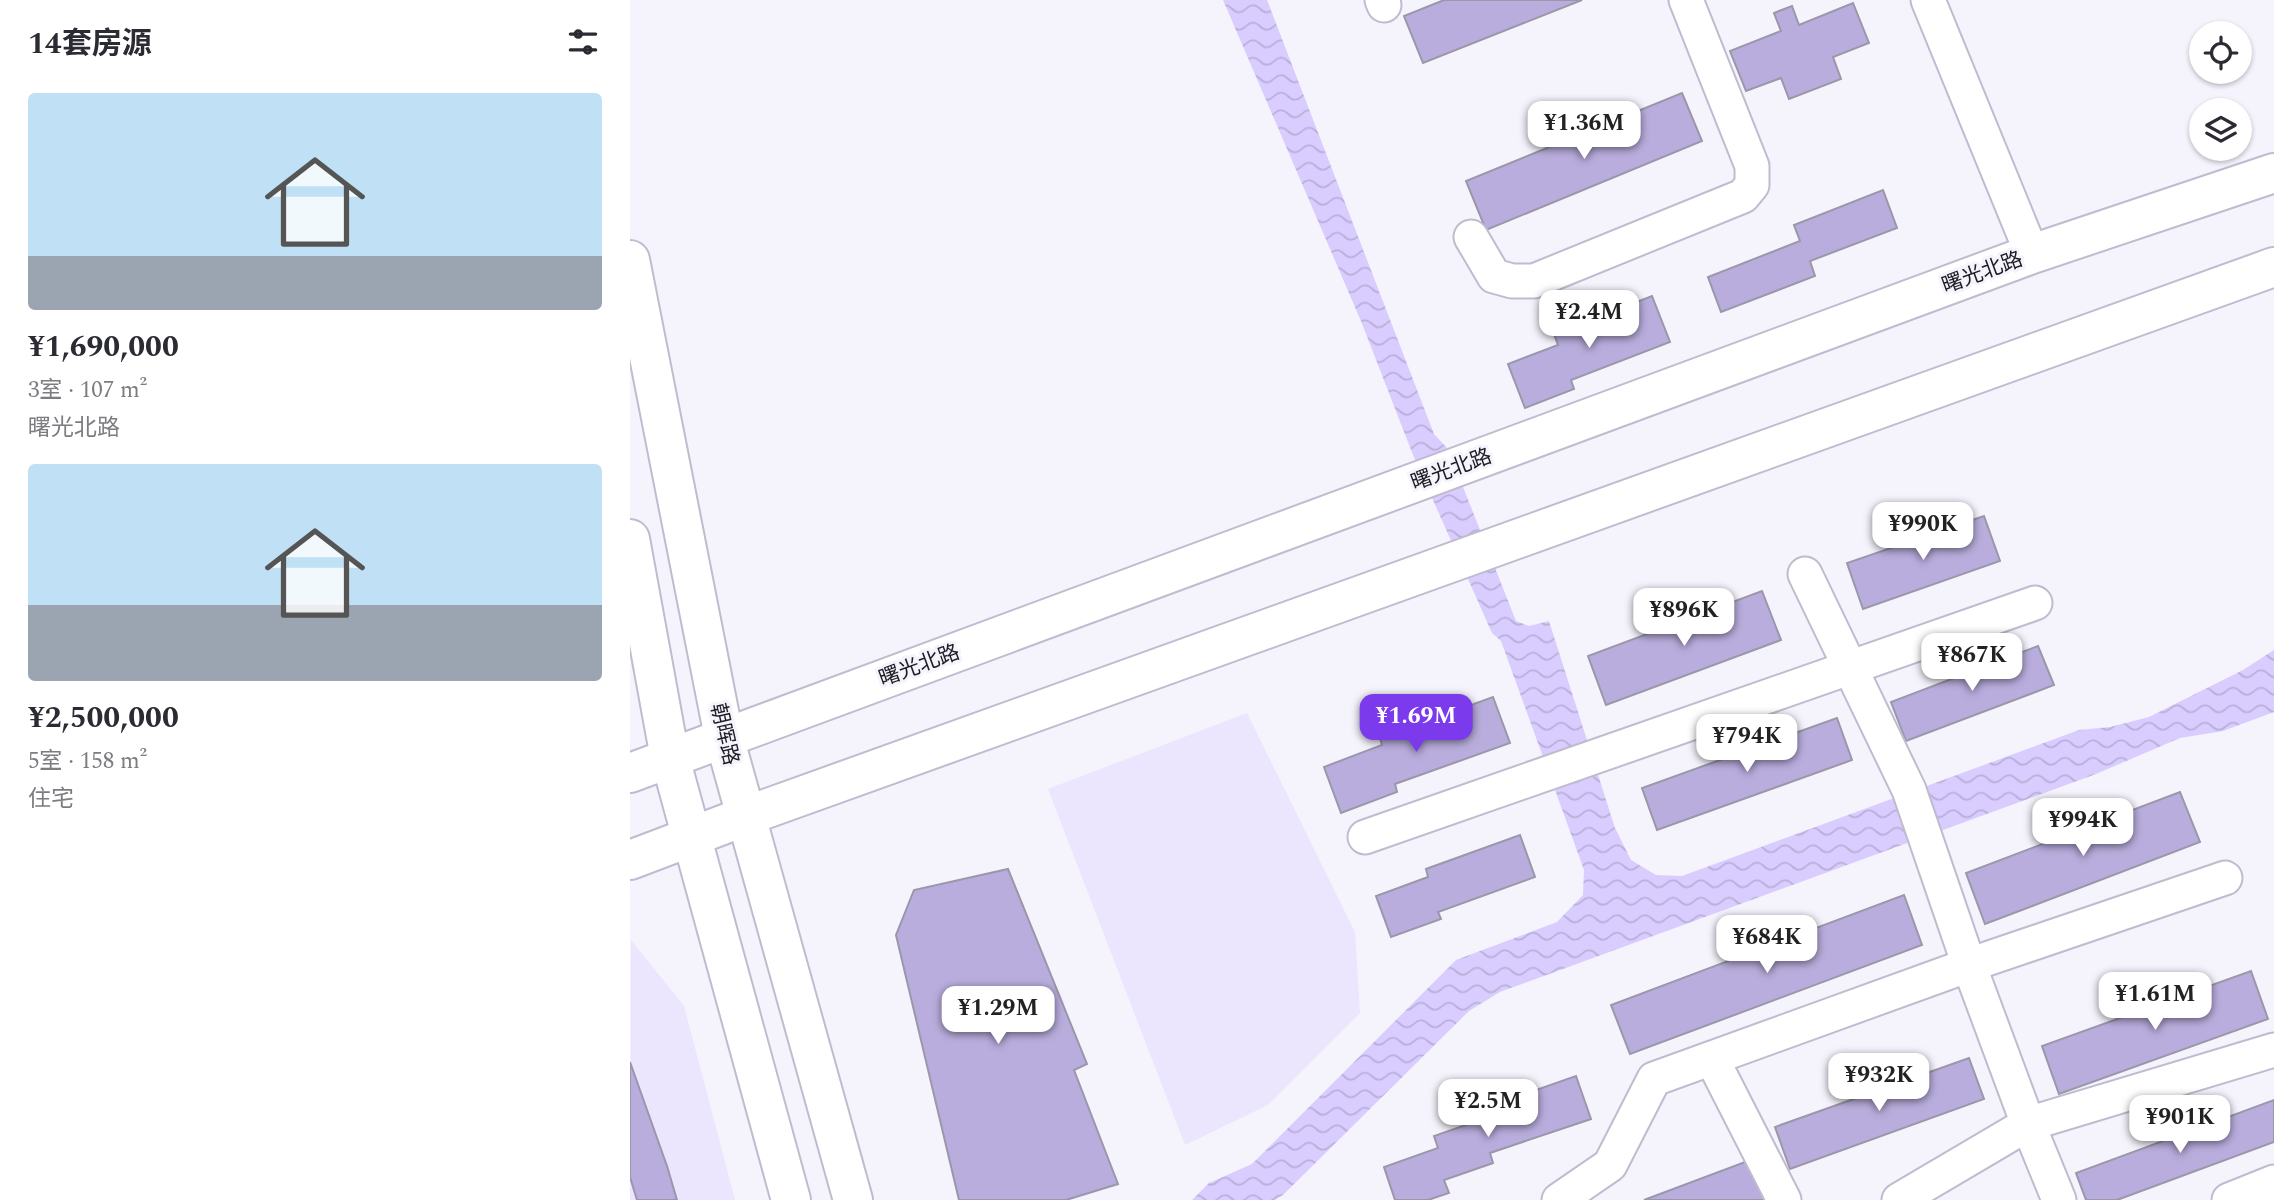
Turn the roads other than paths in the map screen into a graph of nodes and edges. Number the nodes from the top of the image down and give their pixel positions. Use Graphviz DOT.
graph roads {
  1 [pos="1928,0"];
  2 [pos="1695,3"];
  3 [pos="2274,173"];
  4 [pos="1471,237"];
  5 [pos="2032,254"];
  6 [pos="630,260"];
  7 [pos="2274,267"];
  8 [pos="630,539"];
  9 [pos="1805,575"];
  10 [pos="2035,603"];
  11 [pos="1850,667"];
  12 [pos="724,737"];
  13 [pos="670,758"];
  14 [pos="630,773"];
  15 [pos="746,816"];
  16 [pos="691,836"];
  17 [pos="1365,837"];
  18 [pos="630,860"];
  19 [pos="2225,878"];
  20 [pos="1969,965"];
  21 [pos="2274,1050"];
  22 [pos="1712,1059"];
  23 [pos="2028,1124"];
  24 [pos="2274,1182"];
  25 [pos="791,1200"];
  26 [pos="853,1200"];
  27 [pos="1559,1200"];
  28 [pos="1784,1200"];
  29 [pos="1899,1200"];
  30 [pos="2059,1200"];
  31 [pos="2229,1200"];
  1 -- 5 [label="street"];
  2 -- 4 [label="street"];
  3 -- 5 [label="main road, 曙光北路"];
  5 -- 12 [label="main road, 曙光北路"];
  6 -- 12 [label="main road, 朝晖路"];
  7 -- 15 [label="main road"];
  8 -- 13 [label="main road"];
  9 -- 11 [label="street"];
  10 -- 11 [label="street"];
  11 -- 17 [label="street"];
  11 -- 20 [label="street"];
  12 -- 13 [label="main road, 曙光北路"];
  12 -- 15 [label="main road, 朝晖路"];
  13 -- 14 [label="main road, 曙光北路"];
  13 -- 16 [label="main road"];
  15 -- 16 [label="main road"];
  15 -- 26 [label="main road, 朝晖路"];
  16 -- 18 [label="main road"];
  16 -- 25 [label="main road"];
  19 -- 20 [label="street"];
  20 -- 22 [label="street"];
  20 -- 23 [label="street"];
  21 -- 23 [label="street"];
  22 -- 27 [label="street"];
  22 -- 28 [label="street"];
  23 -- 29 [label="street"];
  23 -- 30 [label="street"];
  24 -- 31 [label="street"];
}
